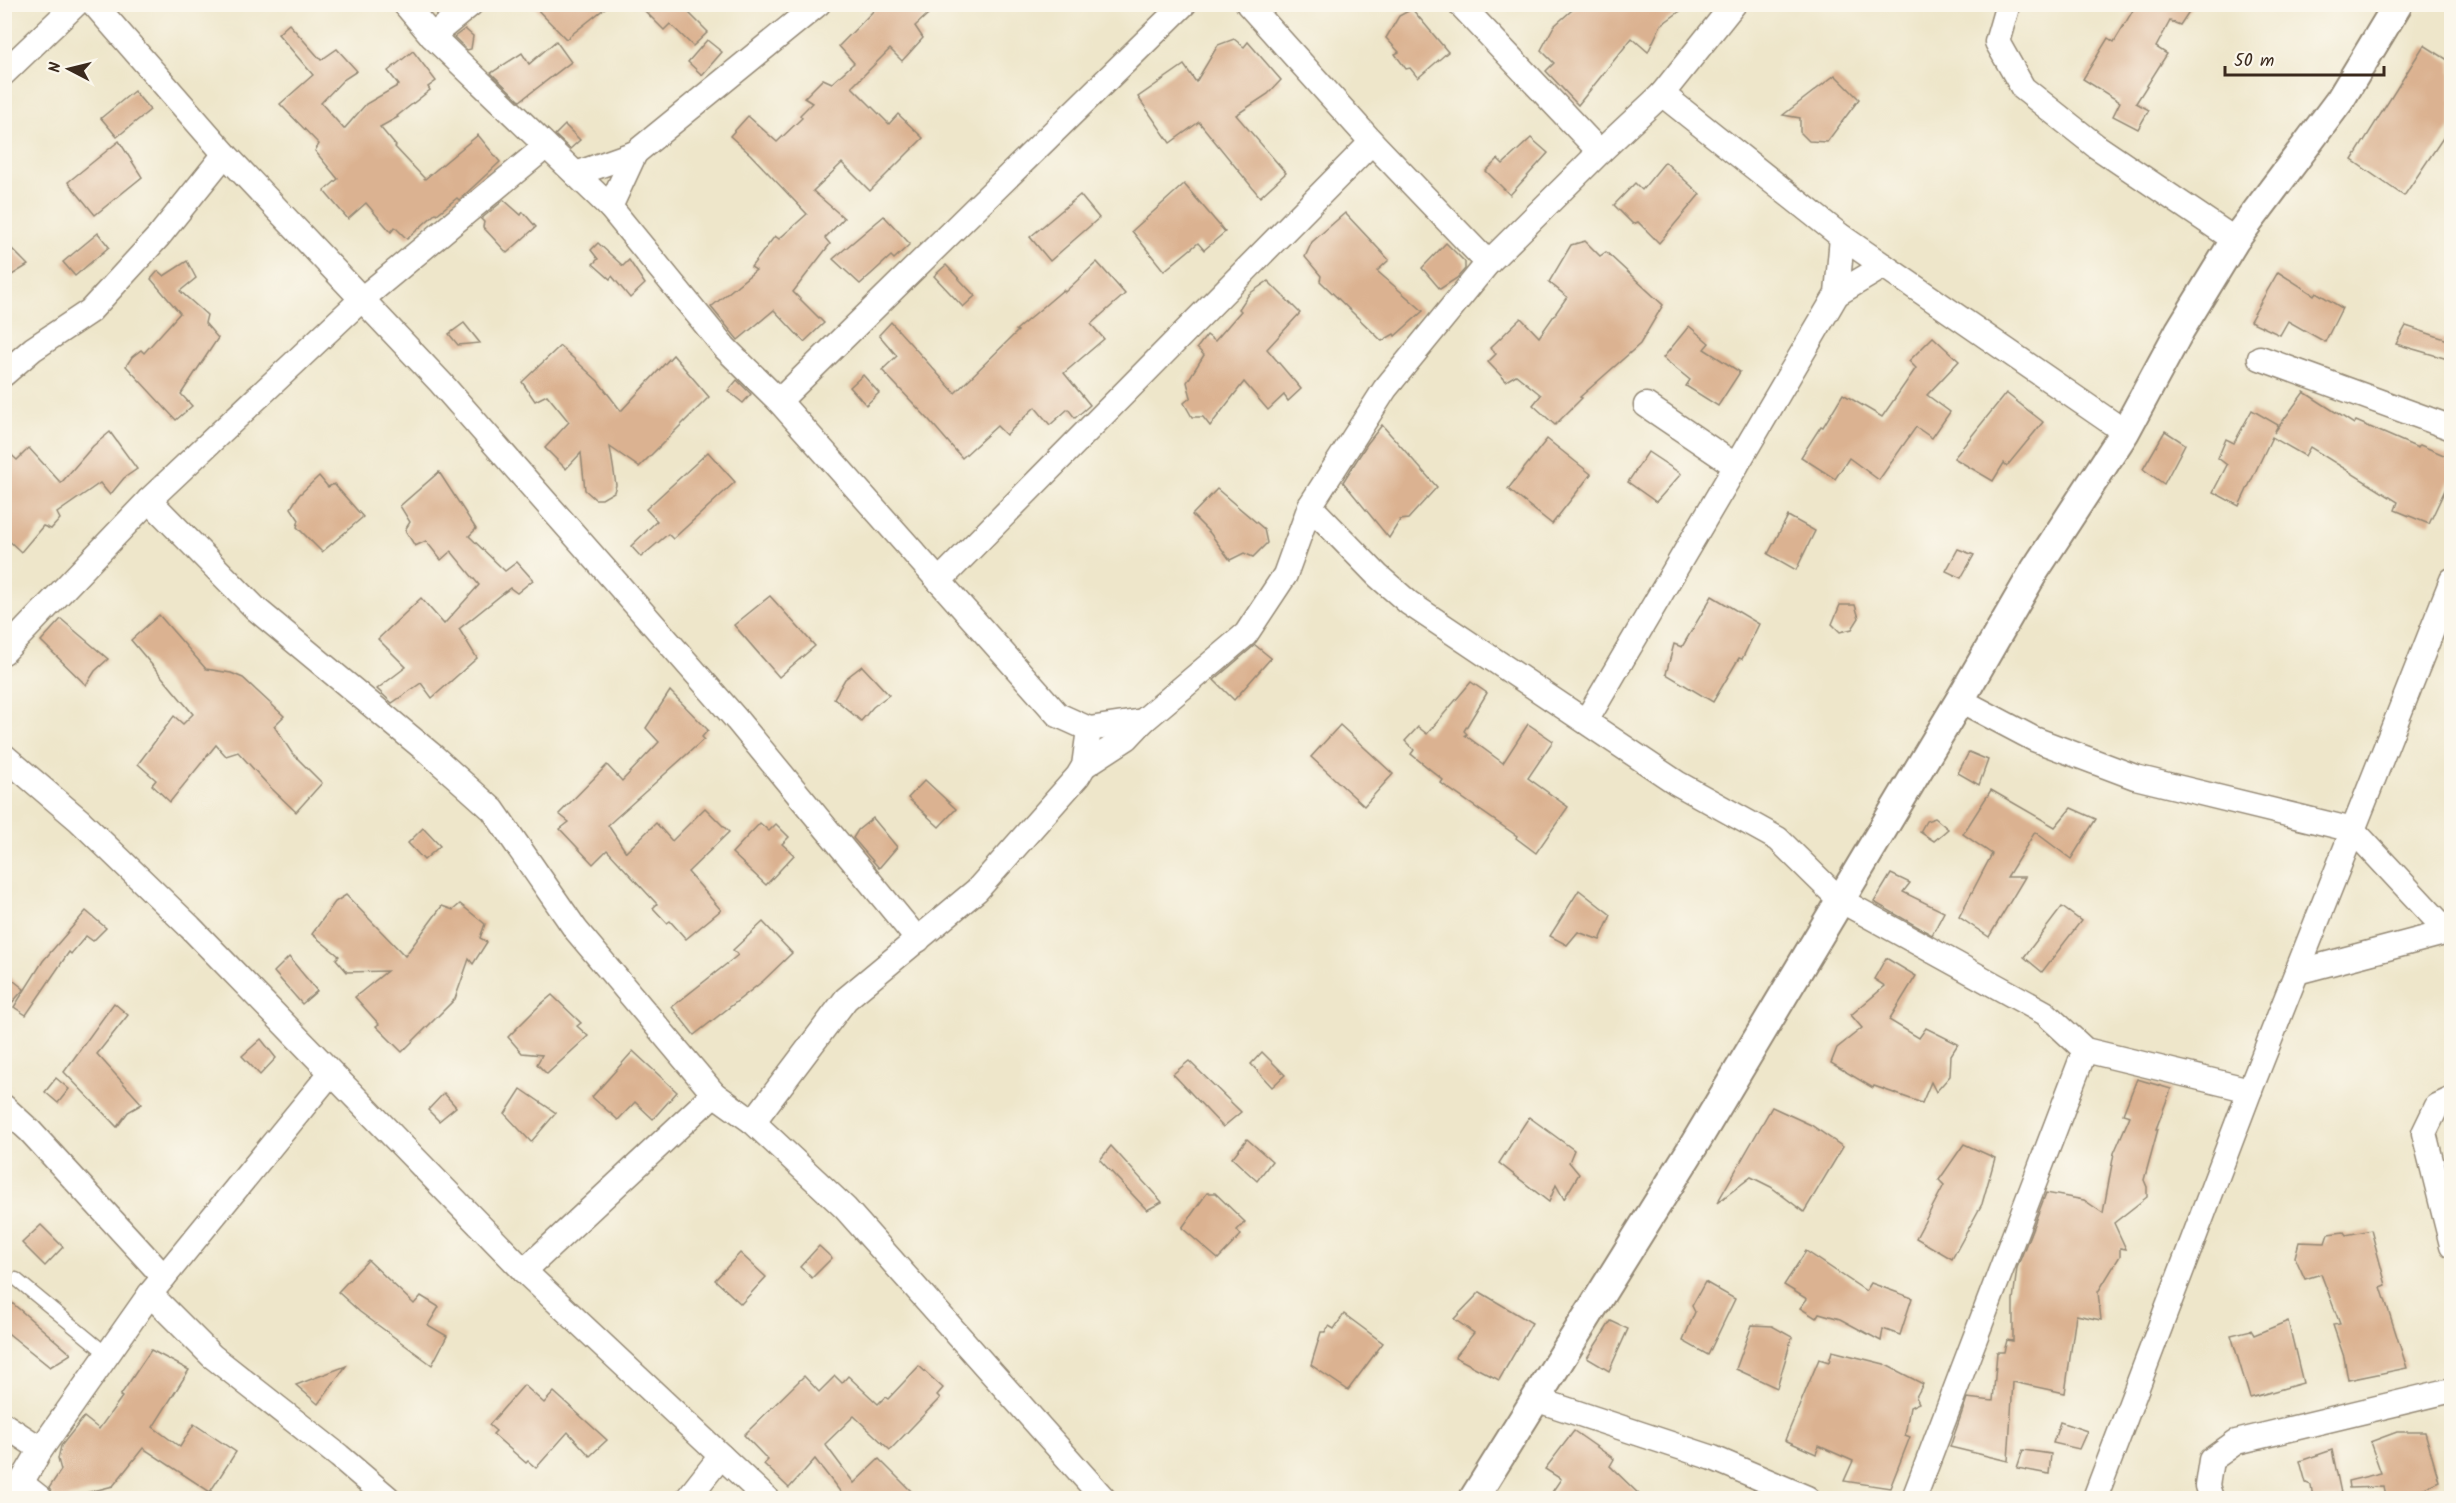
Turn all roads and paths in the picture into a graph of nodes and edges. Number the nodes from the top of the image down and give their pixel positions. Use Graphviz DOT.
graph roads {
  1 [pos="76,4"];
  2 [pos="94,4"];
  3 [pos="405,4"];
  4 [pos="471,4"];
  5 [pos="818,4"];
  6 [pos="1185,4"];
  7 [pos="1248,4"];
  8 [pos="1460,4"];
  9 [pos="1734,4"];
  10 [pos="2007,4"];
  11 [pos="2398,4"];
  12 [pos="432,36"];
  13 [pos="4,73"];
  14 [pos="1662,94"];
  15 [pos="1372,142"];
  16 [pos="545,147"];
  17 [pos="1600,152"];
  18 [pos="635,153"];
  19 [pos="225,154"];
  20 [pos="576,174"];
  21 [pos="610,207"];
  22 [pos="1842,237"];
  23 [pos="2235,240"];
  24 [pos="1488,263"];
  25 [pos="1884,266"];
  26 [pos="1837,294"];
  27 [pos="362,299"];
  28 [pos="2260,358"];
  29 [pos="4,374"];
  30 [pos="779,401"];
  31 [pos="1646,405"];
  32 [pos="2451,428"];
  33 [pos="2125,432"];
  34 [pos="1736,466"];
  35 [pos="149,500"];
  36 [pos="1310,506"];
  37 [pos="2451,580"];
  38 [pos="939,581"];
  39 [pos="4,652"];
  40 [pos="1960,700"];
  41 [pos="1143,721"];
  42 [pos="1586,721"];
  43 [pos="1089,729"];
  44 [pos="4,756"];
  45 [pos="1084,766"];
  46 [pos="2353,830"];
  47 [pos="1840,900"];
  48 [pos="2450,931"];
  49 [pos="918,940"];
  50 [pos="2297,972"];
  51 [pos="2085,1050"];
  52 [pos="330,1074"];
  53 [pos="2250,1090"];
  54 [pos="714,1094"];
  55 [pos="2451,1099"];
  56 [pos="4,1107"];
  57 [pos="753,1122"];
  58 [pos="2451,1245"];
  59 [pos="524,1271"];
  60 [pos="16,1279"];
  61 [pos="157,1286"];
  62 [pos="108,1355"];
  63 [pos="2451,1390"];
  64 [pos="1534,1399"];
  65 [pos="4,1425"];
  66 [pos="41,1449"];
  67 [pos="721,1456"];
  68 [pos="13,1491"];
  69 [pos="40,1498"];
  70 [pos="388,1498"];
  71 [pos="688,1498"];
  72 [pos="766,1498"];
  73 [pos="1103,1498"];
  74 [pos="1474,1498"];
  75 [pos="1807,1498"];
  76 [pos="1914,1498"];
  77 [pos="2095,1498"];
  78 [pos="2211,1498"];
  1 -- 13 [label="street"];
  2 -- 19 [label="street"];
  3 -- 12 [label="street"];
  4 -- 12 [label="street"];
  5 -- 18 [label="street"];
  6 -- 30 [label="street"];
  7 -- 15 [label="street"];
  8 -- 17 [label="street"];
  9 -- 14 [label="street"];
  10 -- 23 [label="street"];
  11 -- 23 [label="street"];
  12 -- 16 [label="street"];
  14 -- 17 [label="street"];
  14 -- 22 [label="street"];
  15 -- 24 [label="street"];
  15 -- 38 [label="street"];
  16 -- 20 [label="street"];
  16 -- 27 [label="street"];
  17 -- 24 [label="street"];
  18 -- 20 [label="street"];
  18 -- 21 [label="street"];
  19 -- 27 [label="street"];
  19 -- 29 [label="street"];
  20 -- 21 [label="street"];
  21 -- 30 [label="street"];
  22 -- 25 [label="street"];
  22 -- 26 [label="street"];
  23 -- 33 [label="street"];
  24 -- 36 [label="street"];
  25 -- 26 [label="street"];
  25 -- 33 [label="street"];
  26 -- 34 [label="street"];
  27 -- 35 [label="street"];
  27 -- 49 [label="street"];
  28 -- 32 [label="street"];
  30 -- 38 [label="street"];
  31 -- 34 [label="street"];
  33 -- 40 [label="street"];
  34 -- 42 [label="street"];
  35 -- 39 [label="street"];
  35 -- 54 [label="street"];
  36 -- 41 [label="street"];
  36 -- 42 [label="street"];
  37 -- 46 [label="street"];
  38 -- 43 [label="street"];
  40 -- 46 [label="street"];
  40 -- 47 [label="street"];
  41 -- 43 [label="street"];
  41 -- 45 [label="street"];
  42 -- 47 [label="street"];
  43 -- 45 [label="street"];
  44 -- 52 [label="street"];
  45 -- 49 [label="street"];
  46 -- 48 [label="street"];
  46 -- 50 [label="street"];
  47 -- 51 [label="street"];
  47 -- 64 [label="street"];
  48 -- 50 [label="street"];
  49 -- 57 [label="street"];
  50 -- 53 [label="street"];
  51 -- 53 [label="street"];
  51 -- 76 [label="street"];
  52 -- 59 [label="street"];
  52 -- 61 [label="street"];
  53 -- 77 [label="street"];
  54 -- 57 [label="street"];
  54 -- 59 [label="street"];
  55 -- 58 [label="street"];
  56 -- 61 [label="street"];
  57 -- 73 [label="street"];
  59 -- 67 [label="street"];
  60 -- 62 [label="lane"];
  61 -- 62 [label="street"];
  61 -- 70 [label="street"];
  62 -- 66 [label="street"];
  63 -- 78 [label="street"];
  64 -- 74 [label="street"];
  64 -- 75 [label="street"];
  65 -- 66 [label="street"];
  66 -- 68 [label="street"];
  67 -- 71 [label="street"];
  67 -- 72 [label="street"];
  68 -- 69 [label="street"];
}
